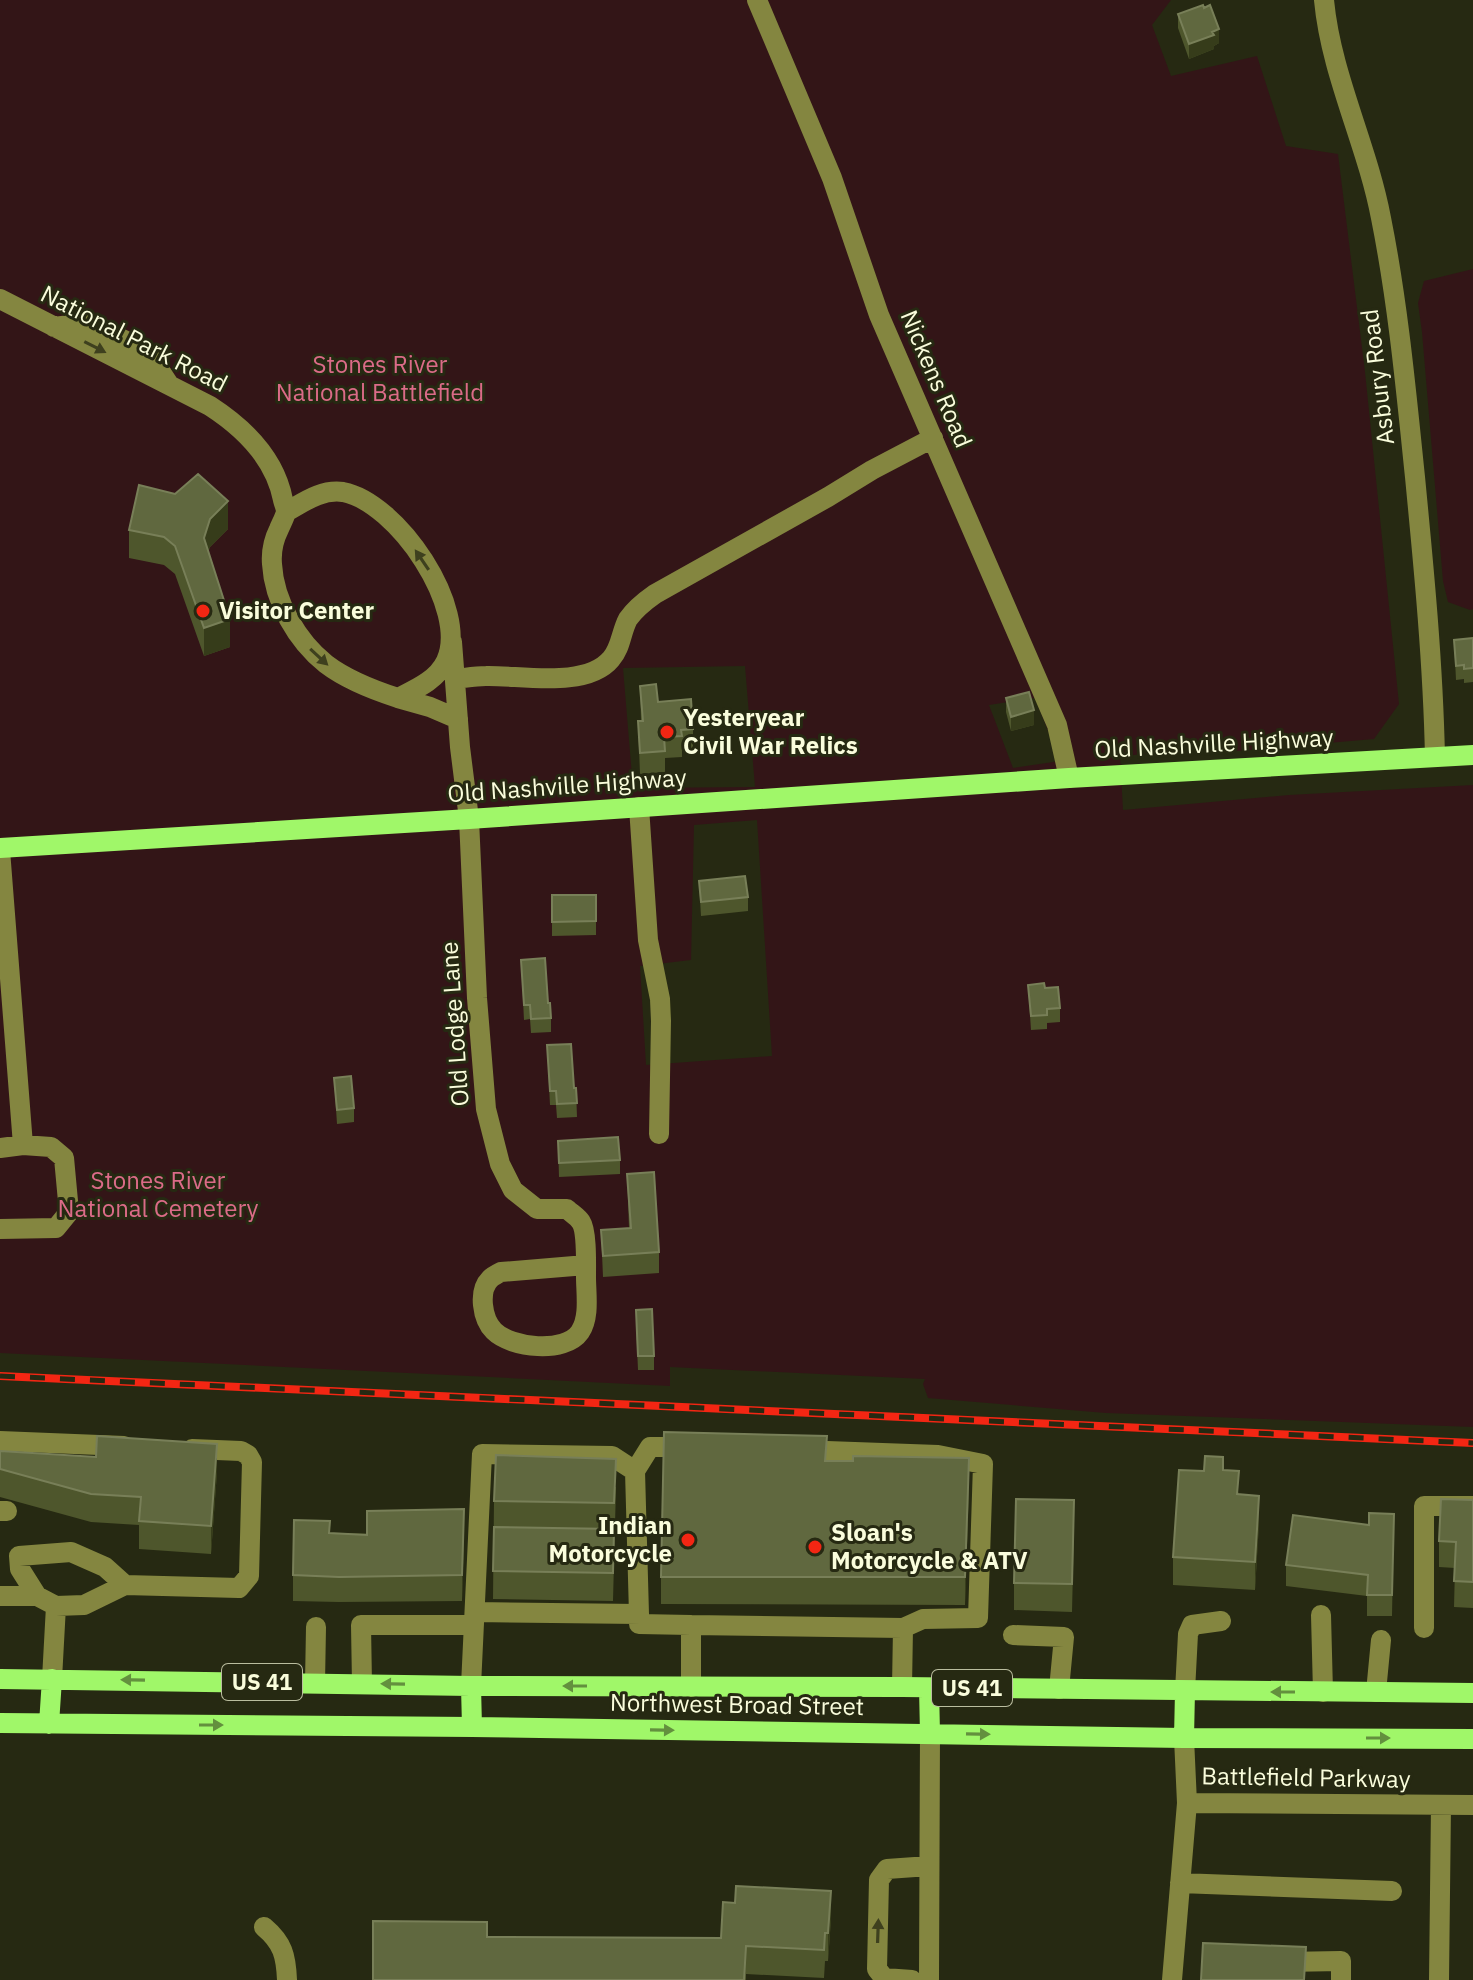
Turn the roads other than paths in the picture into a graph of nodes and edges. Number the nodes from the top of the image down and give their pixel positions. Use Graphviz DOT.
graph roads {
  1 [pos="757,0"];
  2 [pos="1324,0"];
  3 [pos="0,299"];
  4 [pos="933,438"];
  5 [pos="286,512"];
  6 [pos="452,642"];
  7 [pos="455,679"];
  8 [pos="398,698"];
  9 [pos="458,719"];
  10 [pos="1473,755"];
  11 [pos="1435,757"];
  12 [pos="1069,778"];
  13 [pos="639,807"];
  14 [pos="469,819"];
  15 [pos="0,849"];
  16 [pos="659,1134"];
  17 [pos="23,1145"];
  18 [pos="0,1148"];
  19 [pos="0,1229"];
  20 [pos="586,1265"];
  21 [pos="0,1441"];
  22 [pos="705,1447"];
  23 [pos="782,1449"];
  24 [pos="635,1471"];
  25 [pos="1473,1506"];
  26 [pos="9,1556"];
  27 [pos="125,1585"];
  28 [pos="0,1596"];
  29 [pos="37,1596"];
  30 [pos="56,1606"];
  31 [pos="639,1614"];
  32 [pos="1321,1615"];
  33 [pos="474,1619"];
  34 [pos="1221,1621"];
  35 [pos="691,1625"];
  36 [pos="316,1627"];
  37 [pos="903,1628"];
  38 [pos="1424,1628"];
  39 [pos="1013,1635"];
  40 [pos="1381,1640"];
  41 [pos="0,1679"];
  42 [pos="52,1679"];
  43 [pos="315,1683"];
  44 [pos="362,1684"];
  45 [pos="471,1686"];
  46 [pos="691,1687"];
  47 [pos="902,1687"];
  48 [pos="929,1688"];
  49 [pos="1059,1689"];
  50 [pos="1185,1691"];
  51 [pos="1323,1692"];
  52 [pos="1376,1692"];
  53 [pos="1473,1693"];
  54 [pos="0,1723"];
  55 [pos="49,1724"];
  56 [pos="472,1727"];
  57 [pos="930,1733"];
  58 [pos="1184,1738"];
  59 [pos="1473,1739"];
  60 [pos="1187,1803"];
  61 [pos="1441,1805"];
  62 [pos="1473,1805"];
  63 [pos="929,1866"];
  64 [pos="1180,1883"];
  65 [pos="1392,1891"];
  66 [pos="264,1927"];
  67 [pos="1284,1962"];
  68 [pos="287,1980"];
  69 [pos="912,1980"];
  70 [pos="929,1980"];
  71 [pos="1172,1980"];
  72 [pos="1341,1980"];
  73 [pos="1439,1980"];
  1 -- 4 [label="street, Nickens Road"];
  2 -- 11 [label="street, Asbury Road"];
  3 -- 5 [label="street, National Park Road"];
  4 -- 7 [label="street"];
  4 -- 12 [label="street, Nickens Road"];
  6 -- 5 [label="street, one-way"];
  5 -- 8 [label="street, one-way"];
  6 -- 7 [label="street"];
  6 -- 8 [label="street"];
  7 -- 9 [label="street"];
  8 -- 9 [label="street"];
  9 -- 14 [label="street"];
  10 -- 11 [label="main road, Old Nashville Highway"];
  11 -- 12 [label="main road, Old Nashville Highway"];
  12 -- 13 [label="main road, Old Nashville Highway"];
  13 -- 14 [label="main road, Old Nashville Highway"];
  13 -- 16 [label="street"];
  14 -- 15 [label="main road, Old Nashville Highway"];
  14 -- 20 [label="street, Old Lodge Lane"];
  15 -- 17 [label="street"];
  17 -- 18 [label="street"];
  17 -- 19 [label="street"];
  20 -- 20 [label="street"];
  21 -- 27 [label="street"];
  22 -- 24 [label="street"];
  23 -- 37 [label="street"];
  24 -- 31 [label="street"];
  24 -- 33 [label="street"];
  25 -- 38 [label="street"];
  26 -- 27 [label="street"];
  26 -- 29 [label="street"];
  27 -- 30 [label="street"];
  28 -- 29 [label="street"];
  29 -- 30 [label="street"];
  30 -- 42 [label="street"];
  31 -- 33 [label="street"];
  31 -- 35 [label="street"];
  32 -- 51 [label="street"];
  33 -- 44 [label="street"];
  33 -- 45 [label="street"];
  34 -- 50 [label="street"];
  35 -- 37 [label="street"];
  35 -- 46 [label="street"];
  36 -- 43 [label="street"];
  37 -- 47 [label="street"];
  39 -- 49 [label="street"];
  40 -- 52 [label="street"];
  41 -- 42 [label="main road, Northwest Broad Street / US 41"];
  43 -- 42 [label="main road, Northwest Broad Street / US 41, one-way"];
  42 -- 55 [label="main road"];
  43 -- 44 [label="main road, Northwest Broad Street / US 41"];
  45 -- 44 [label="main road, Northwest Broad Street / US 41, one-way"];
  46 -- 45 [label="main road, Northwest Broad Street / US 41, one-way"];
  45 -- 56 [label="main road"];
  46 -- 47 [label="main road, Northwest Broad Street / US 41"];
  47 -- 48 [label="main road, Northwest Broad Street / US 41"];
  48 -- 49 [label="main road, Northwest Broad Street / US 41"];
  48 -- 57 [label="main road"];
  49 -- 50 [label="main road, Northwest Broad Street / US 41"];
  51 -- 50 [label="main road, Northwest Broad Street / US 41, one-way"];
  50 -- 58 [label="main road"];
  51 -- 52 [label="main road, Northwest Broad Street / US 41"];
  52 -- 53 [label="main road, Northwest Broad Street / US 41"];
  54 -- 55 [label="main road, Northwest Broad Street / US 41"];
  55 -- 56 [label="main road, Northwest Broad Street / US 41, one-way"];
  56 -- 57 [label="main road, Northwest Broad Street / US 41, one-way"];
  57 -- 58 [label="main road, Northwest Broad Street / US 41, one-way"];
  57 -- 63 [label="street"];
  58 -- 59 [label="main road, Northwest Broad Street / US 41, one-way"];
  58 -- 60 [label="street, Battlefield Parkway"];
  60 -- 61 [label="street, Battlefield Parkway"];
  60 -- 64 [label="street"];
  61 -- 62 [label="street, Battlefield Parkway"];
  61 -- 73 [label="street, Battlefield Parkway"];
  69 -- 63 [label="street, one-way"];
  63 -- 70 [label="street"];
  64 -- 65 [label="street"];
  64 -- 71 [label="street"];
  66 -- 68 [label="street"];
  67 -- 72 [label="street"];
}
